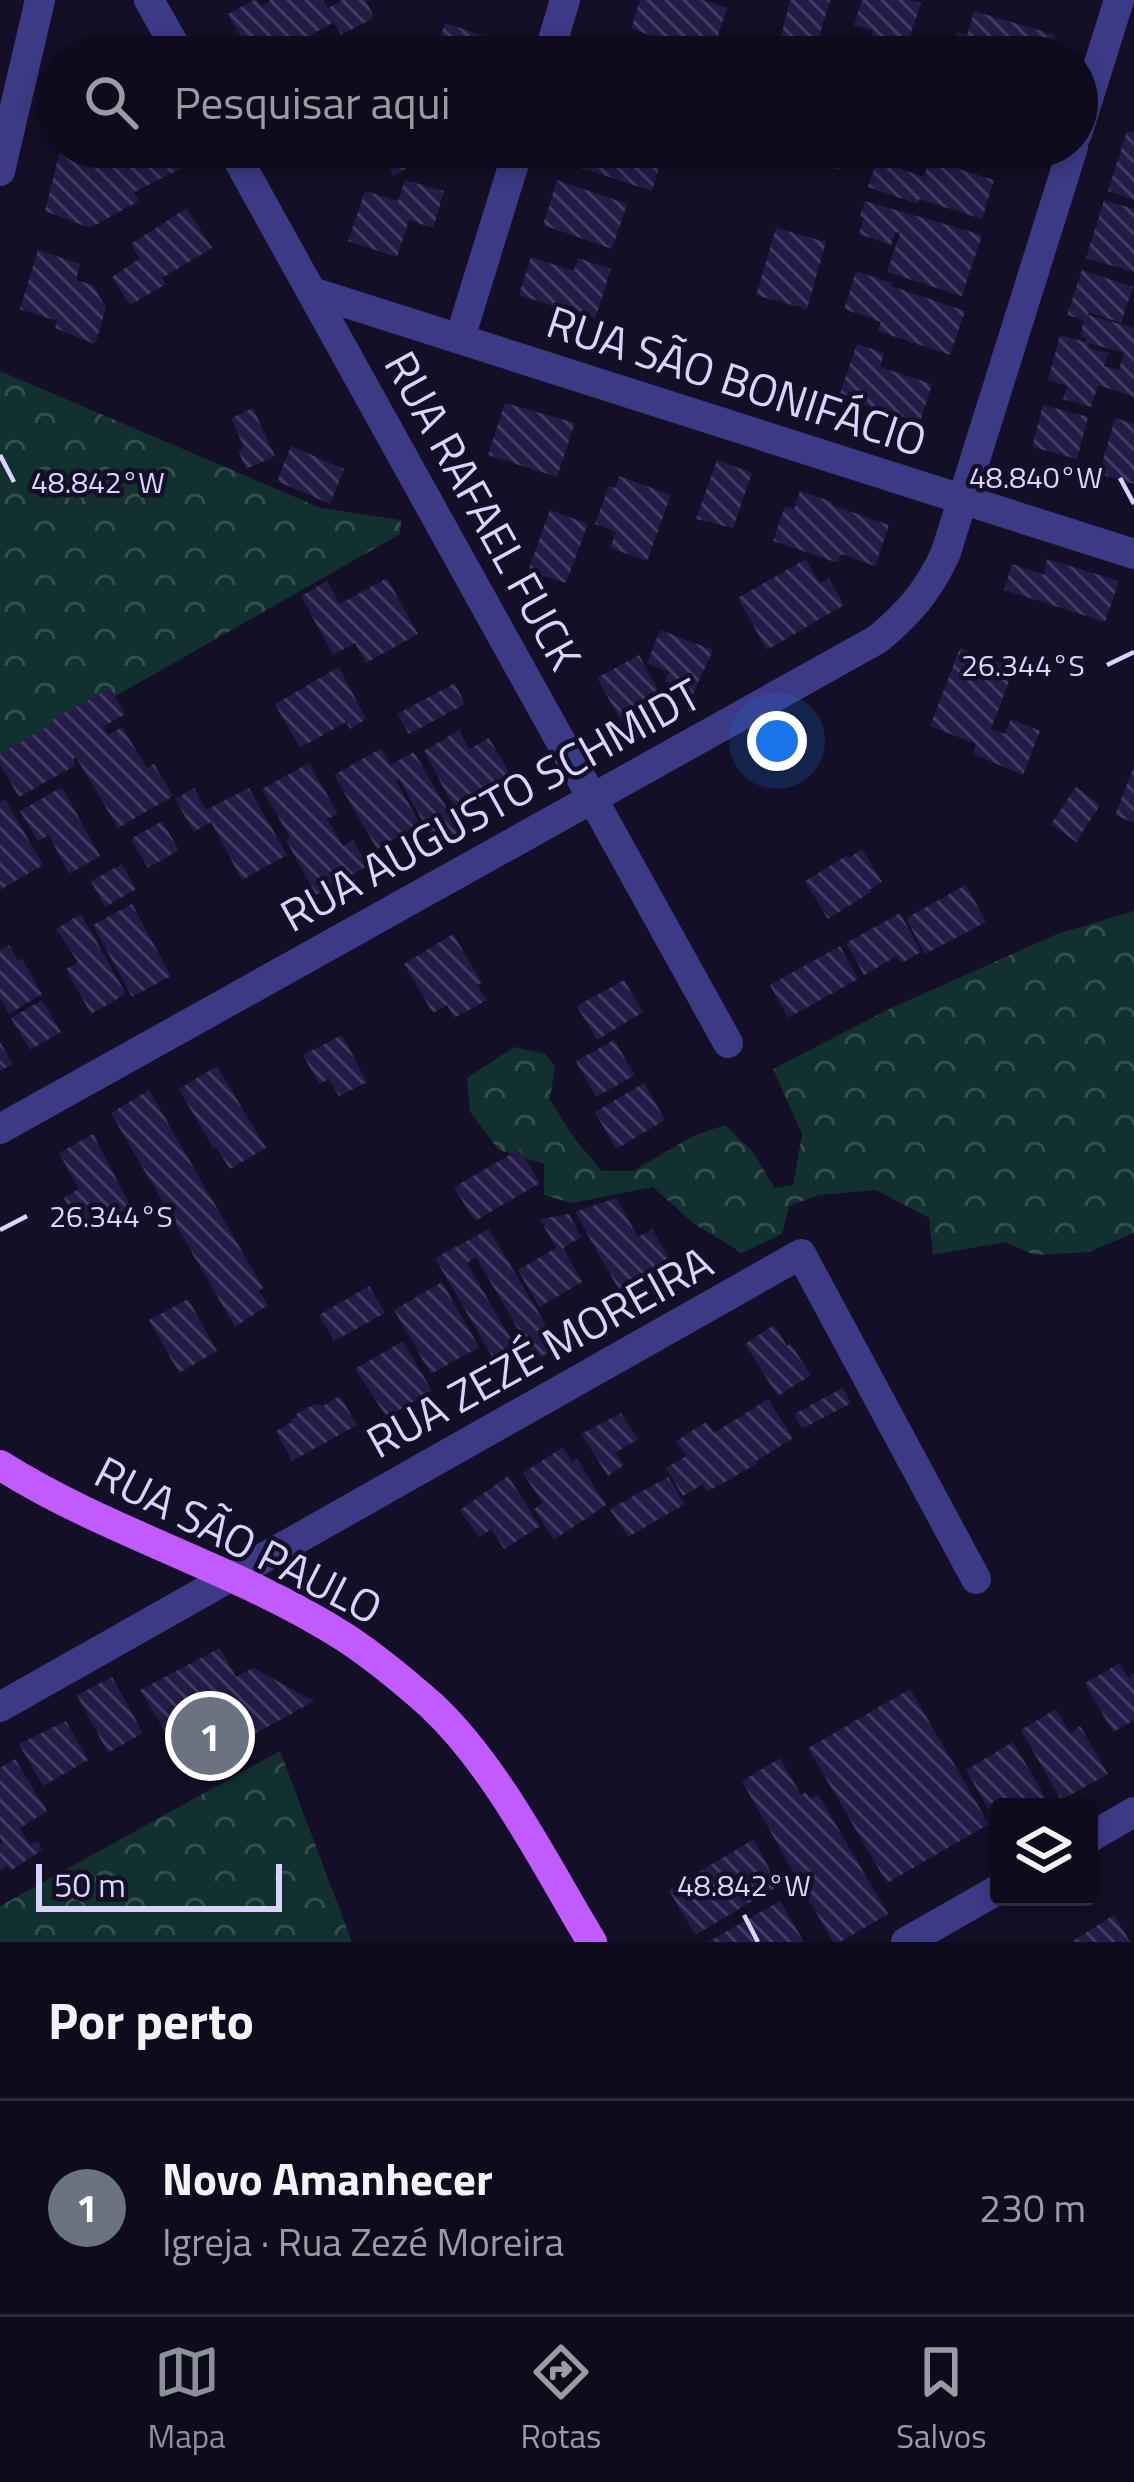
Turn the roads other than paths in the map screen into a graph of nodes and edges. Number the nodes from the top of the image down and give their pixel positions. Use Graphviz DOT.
graph roads {
  1 [pos="40,0"];
  2 [pos="149,0"];
  3 [pos="566,0"];
  4 [pos="1114,6"];
  5 [pos="169,36"];
  6 [pos="555,36"];
  7 [pos="1098,61"];
  8 [pos="243,168"];
  9 [pos="513,168"];
  10 [pos="1066,168"];
  11 [pos="0,171"];
  12 [pos="312,292"];
  13 [pos="460,338"];
  14 [pos="963,500"];
  15 [pos="1134,554"];
  16 [pos="593,798"];
  17 [pos="728,1042"];
  18 [pos="0,1129"];
  19 [pos="0,1465"];
  20 [pos="229,1578"];
  21 [pos="976,1579"];
  22 [pos="0,1707"];
  23 [pos="1134,1812"];
  24 [pos="1098,1833"];
  25 [pos="990,1894"];
  26 [pos="592,1942"];
  27 [pos="906,1942"];
  1 -- 11 [label="street"];
  2 -- 5 [label="street"];
  3 -- 6 [label="street"];
  4 -- 7 [label="street"];
  8 -- 12 [label="street, RUA RAFAEL FUCK"];
  9 -- 13 [label="street"];
  10 -- 14 [label="street, RUA AUGUSTO SCHMIDT"];
  12 -- 13 [label="street, RUA SÃO BONIFÁCIO"];
  12 -- 16 [label="street, RUA RAFAEL FUCK"];
  13 -- 14 [label="street, RUA SÃO BONIFÁCIO"];
  14 -- 15 [label="street, RUA SÃO BONIFÁCIO"];
  14 -- 16 [label="street, RUA AUGUSTO SCHMIDT"];
  16 -- 17 [label="street, RUA RAFAEL FUCK"];
  16 -- 18 [label="street, RUA AUGUSTO SCHMIDT"];
  19 -- 20 [label="main road, RUA SÃO PAULO"];
  20 -- 21 [label="street, RUA ZEZÉ MOREIRA"];
  20 -- 22 [label="street, RUA ZEZÉ MOREIRA"];
  20 -- 26 [label="main road, RUA SÃO PAULO"];
  23 -- 24 [label="street"];
  25 -- 27 [label="street"];
}
